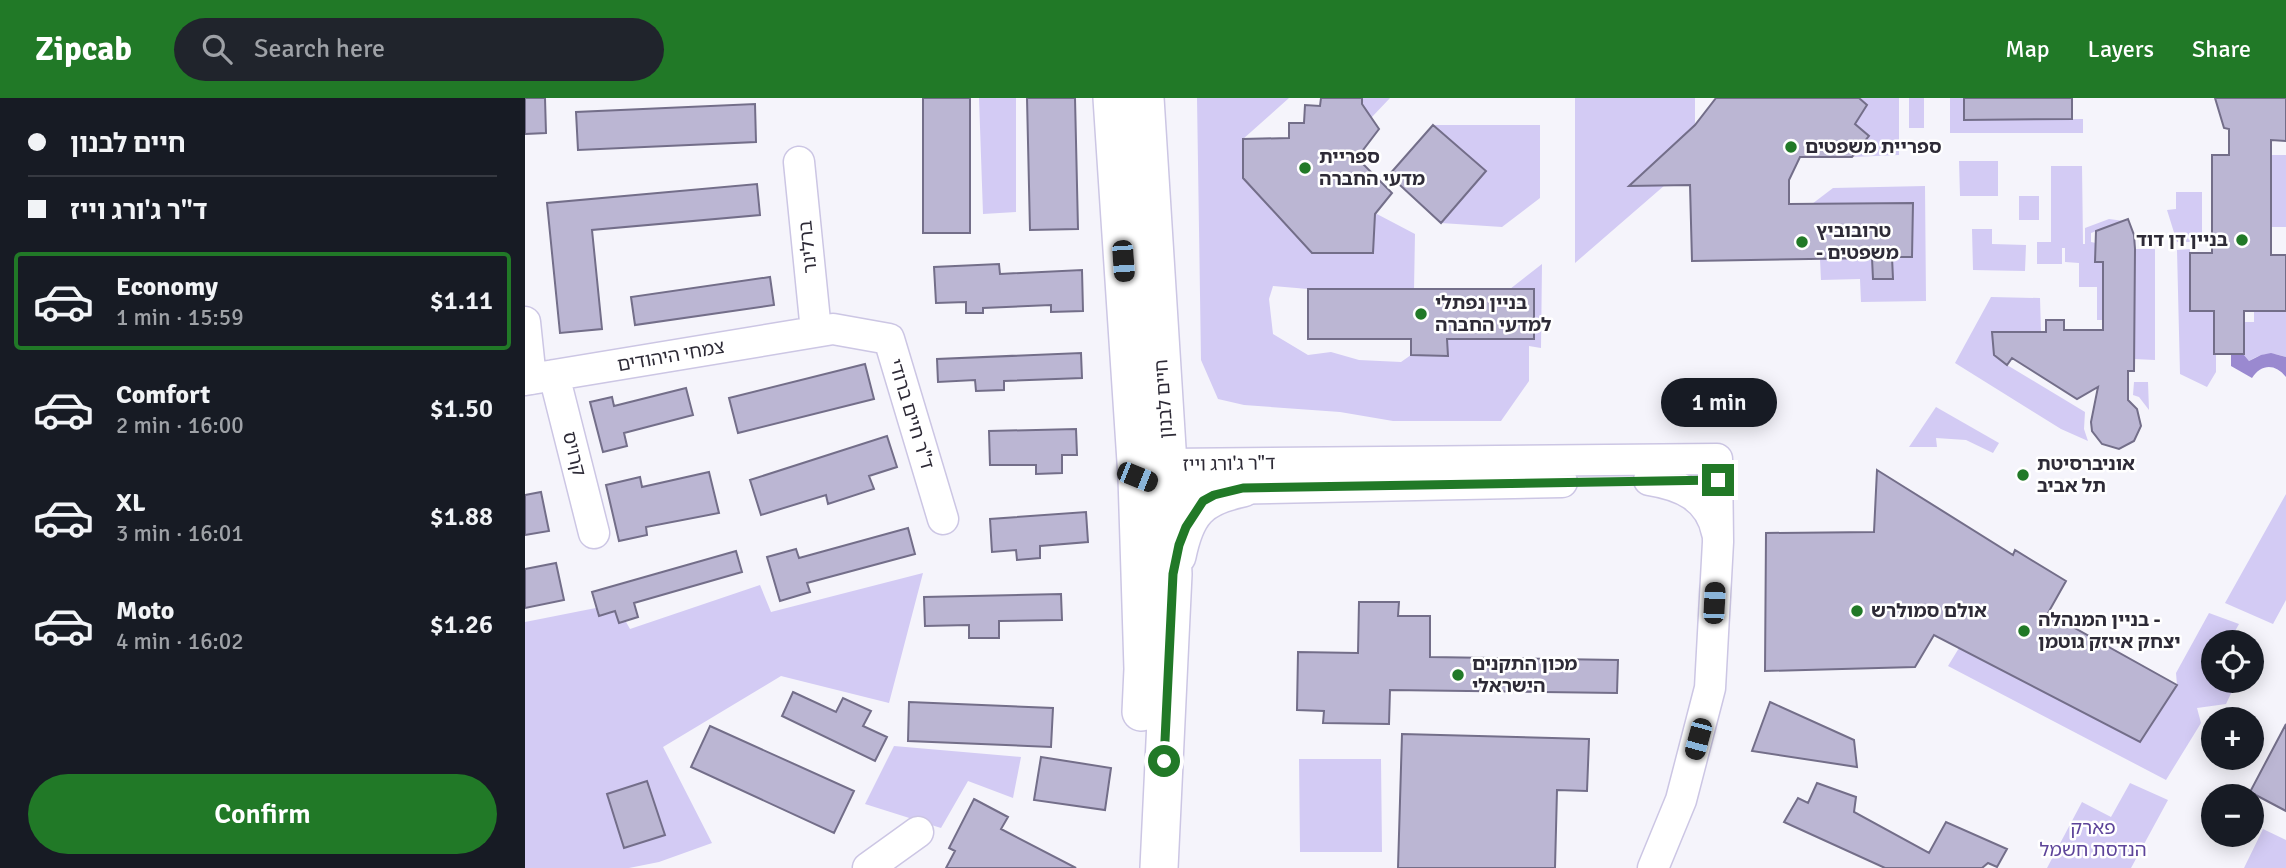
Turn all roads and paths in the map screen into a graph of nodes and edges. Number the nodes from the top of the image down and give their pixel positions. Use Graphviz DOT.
graph roads {
  1 [pos="1112,98"];
  2 [pos="1145,98"];
  3 [pos="799,162"];
  4 [pos="525,322"];
  5 [pos="816,331"];
  6 [pos="537,378"];
  7 [pos="1718,470"];
  8 [pos="1158,477"];
  9 [pos="1649,480"];
  10 [pos="1243,488"];
  11 [pos="943,519"];
  12 [pos="594,533"];
  13 [pos="1718,542"];
  14 [pos="1173,574"];
  15 [pos="918,832"];
  16 [pos="868,868"];
  17 [pos="1134,868"];
  18 [pos="1159,868"];
  19 [pos="1653,868"];
  1 -- 8 [label="main road, חיים לבנון"];
  2 -- 8 [label="main road, חיים לבנון"];
  3 -- 5 [label="street, ברלינר"];
  4 -- 6 [label="street, קרויס"];
  5 -- 6 [label="street, צמחי היהודים"];
  5 -- 11 [label="street, ד\"ר חיים ברודי"];
  6 -- 12 [label="street, קרויס"];
  7 -- 8 [label="street, ד\"ר ג'ורג וייז"];
  7 -- 9 [label="street, ד\"ר ג'ורג וייז"];
  7 -- 13 [label="street"];
  8 -- 10 [label="street, ד\"ר ג'ורג וייז"];
  8 -- 14 [label="main road, חיים לבנון"];
  8 -- 17 [label="main road, חיים לבנון"];
  9 -- 10 [label="street, ד\"ר ג'ורג וייז"];
  9 -- 13 [label="street"];
  10 -- 14 [label="main road"];
  13 -- 19 [label="street"];
  14 -- 18 [label="main road, חיים לבנון"];
  15 -- 16 [label="street"];
}
